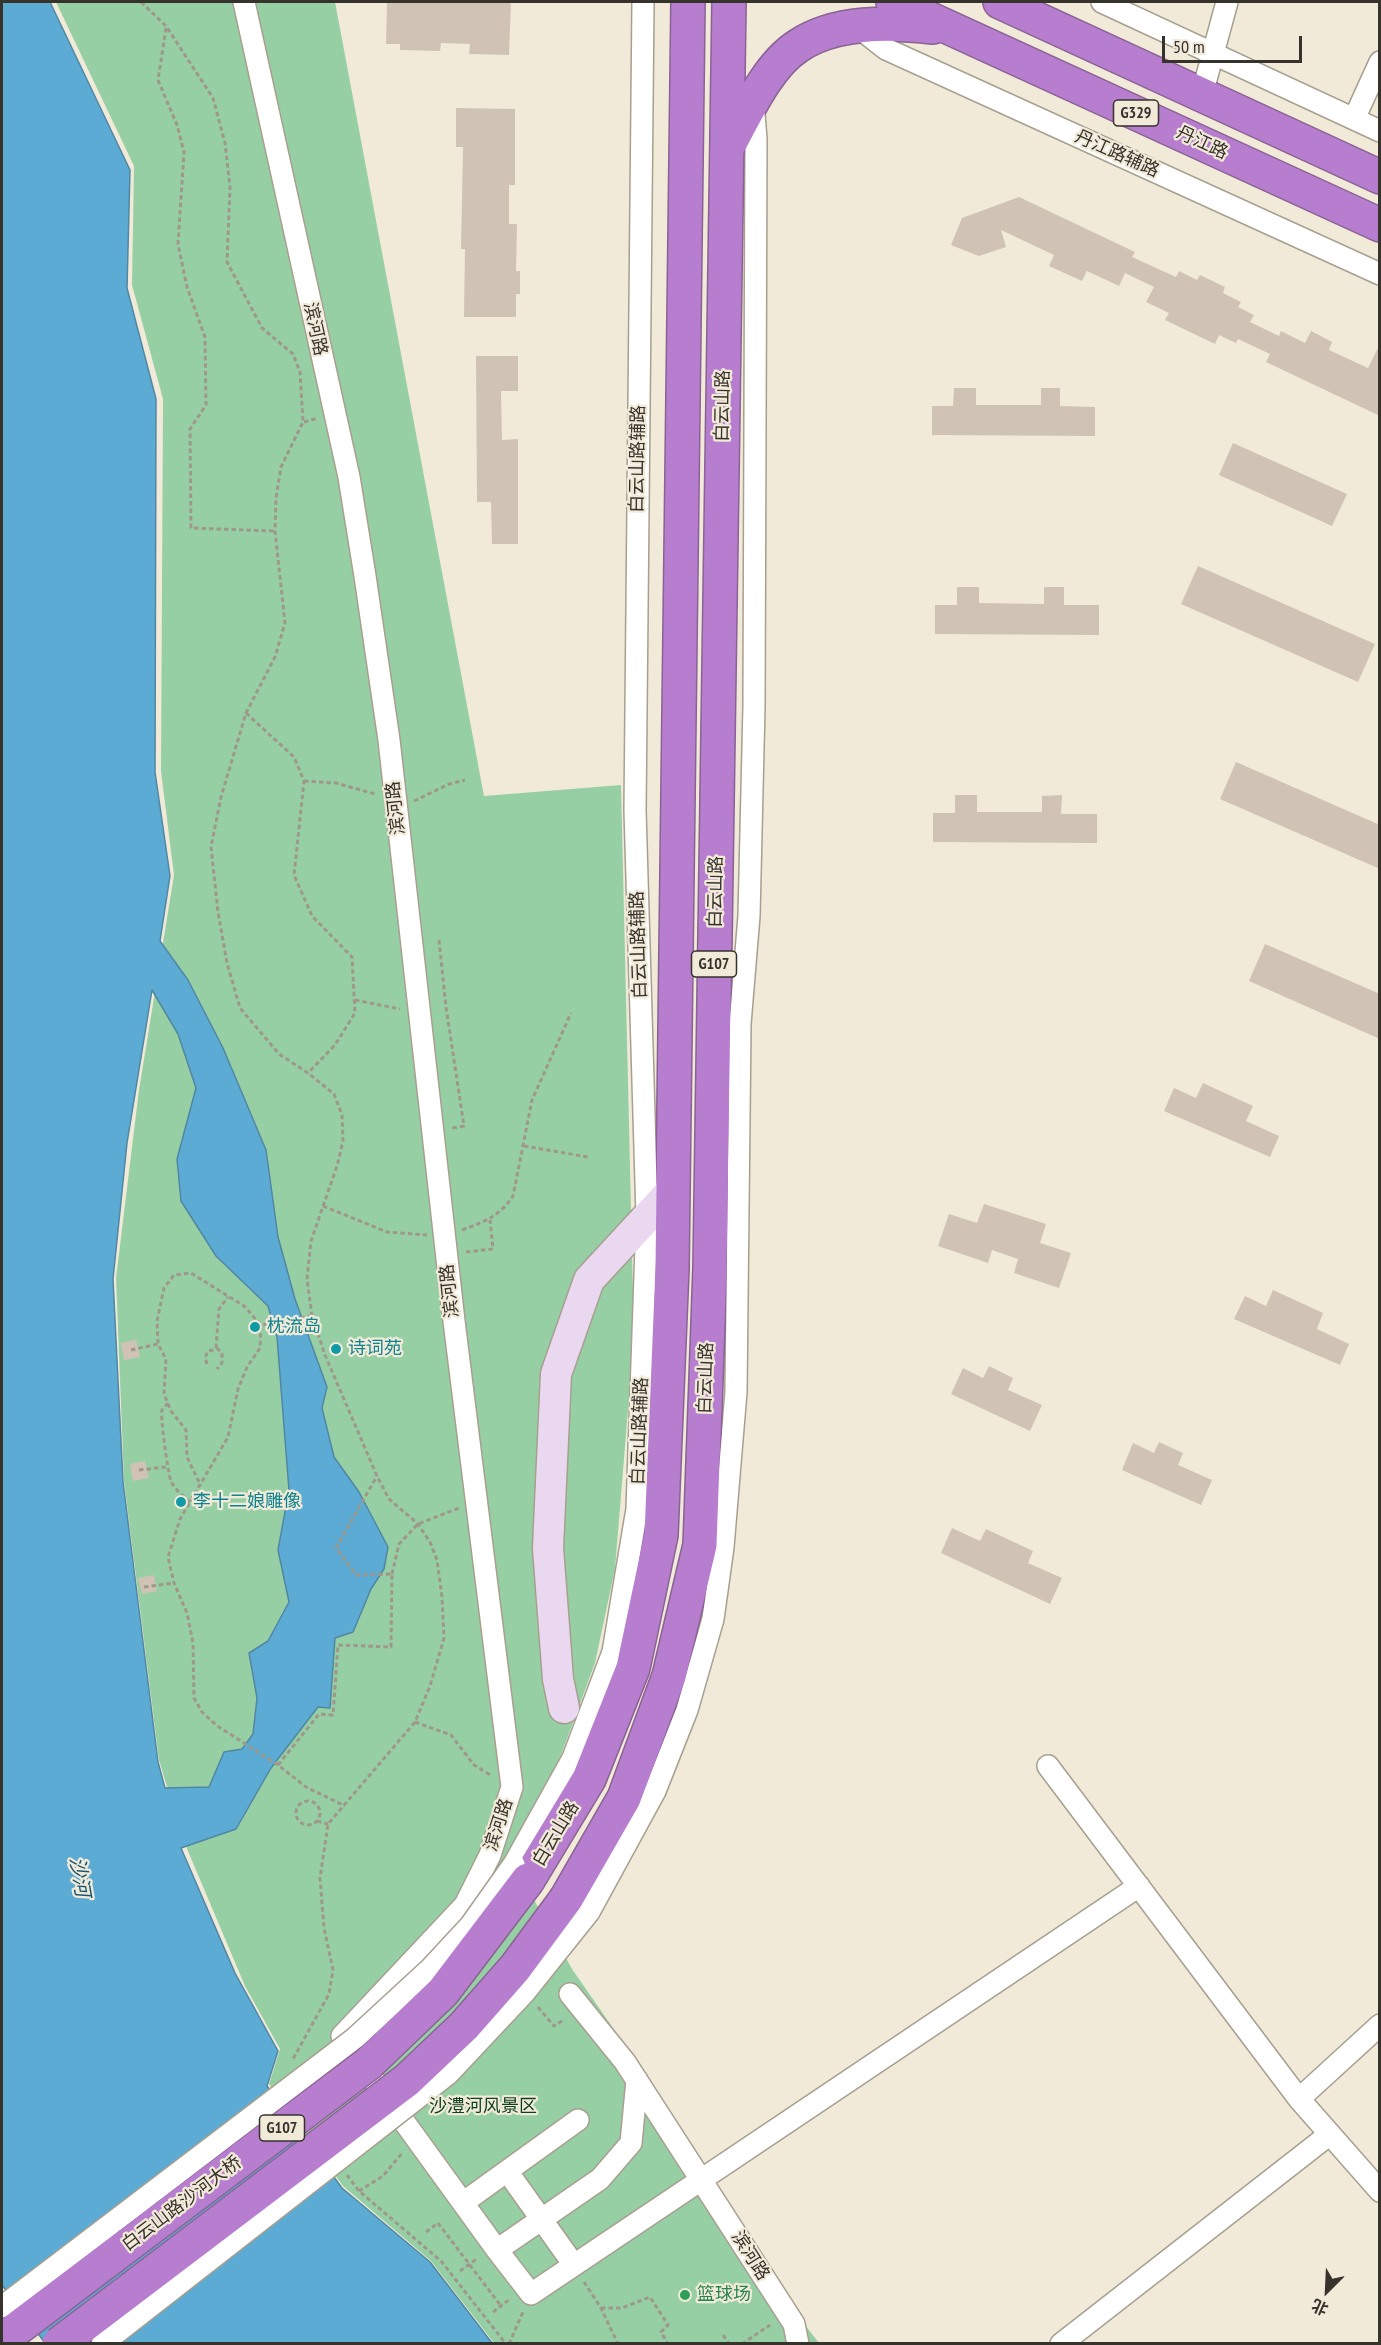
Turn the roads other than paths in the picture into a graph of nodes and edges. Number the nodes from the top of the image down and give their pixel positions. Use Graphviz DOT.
graph roads {
  1 [pos="244,2"];
  2 [pos="643,2"];
  3 [pos="688,2"];
  4 [pos="729,2"];
  5 [pos="893,2"];
  6 [pos="1000,2"];
  7 [pos="1102,2"];
  8 [pos="1227,2"];
  9 [pos="858,27"];
  10 [pos="952,29"];
  11 [pos="1213,53"];
  12 [pos="728,61"];
  13 [pos="1380,62"];
  14 [pos="1202,94"];
  15 [pos="753,102"];
  16 [pos="1354,119"];
  17 [pos="1380,131"];
  18 [pos="727,149"];
  19 [pos="1380,177"];
  20 [pos="1380,225"];
  21 [pos="1380,274"];
  22 [pos="673,1190"];
  23 [pos="647,1217"];
  24 [pos="564,1708"];
  25 [pos="1048,1766"];
  26 [pos="521,1872"];
  27 [pos="1139,1886"];
  28 [pos="577,1906"];
  29 [pos="576,2001"];
  30 [pos="1380,2025"];
  31 [pos="637,2080"];
  32 [pos="1299,2099"];
  33 [pos="578,2120"];
  34 [pos="1330,2134"];
  35 [pos="507,2171"];
  36 [pos="701,2178"];
  37 [pos="1380,2191"];
  38 [pos="464,2202"];
  39 [pos="541,2219"];
  40 [pos="497,2250"];
  41 [pos="574,2265"];
  42 [pos="2,2307"];
  43 [pos="793,2327"];
  44 [pos="2,2340"];
  45 [pos="59,2343"];
  46 [pos="102,2343"];
  47 [pos="809,2343"];
  48 [pos="1061,2343"];
  1 -- 38 [label="street, 滨河路"];
  2 -- 23 [label="street, 白云山路辅路"];
  3 -- 22 [label="highway, 白云山路 / G107"];
  4 -- 12 [label="highway, 白云山路 / G107"];
  5 -- 10 [label="highway, 丹江路 / G329"];
  6 -- 14 [label="highway, G329"];
  7 -- 11 [label="street"];
  8 -- 11 [label="street"];
  9 -- 10 [label="highway"];
  9 -- 15 [label="highway"];
  9 -- 21 [label="street, 丹江路辅路"];
  10 -- 20 [label="highway, 丹江路 / G329"];
  11 -- 14 [label="street"];
  11 -- 16 [label="street"];
  12 -- 15 [label="street"];
  12 -- 18 [label="highway, 白云山路 / G107"];
  13 -- 16 [label="street"];
  14 -- 19 [label="highway, G329"];
  15 -- 18 [label="highway"];
  15 -- 28 [label="street"];
  16 -- 17 [label="street"];
  18 -- 28 [label="highway, 白云山路 / G107"];
  22 -- 23 [label="street"];
  22 -- 26 [label="highway, 白云山路 / G107"];
  23 -- 24 [label="street"];
  23 -- 26 [label="street, 白云山路辅路"];
  25 -- 27 [label="street"];
  26 -- 42 [label="street, 白云山路沙河大桥, bridge"];
  26 -- 44 [label="highway, 白云山路沙河大桥 / G107, bridge"];
  27 -- 32 [label="street"];
  27 -- 36 [label="street"];
  28 -- 45 [label="highway, 白云山路沙河大桥 / G107, bridge"];
  28 -- 46 [label="street, bridge"];
  29 -- 31 [label="street, 滨河路"];
  30 -- 32 [label="street"];
  31 -- 36 [label="street, 滨河路"];
  31 -- 39 [label="street"];
  32 -- 34 [label="street"];
  33 -- 35 [label="street"];
  34 -- 37 [label="street"];
  34 -- 48 [label="street"];
  35 -- 38 [label="street"];
  35 -- 39 [label="street"];
  36 -- 41 [label="street"];
  36 -- 43 [label="street, 滨河路"];
  38 -- 40 [label="street, 滨河路"];
  39 -- 40 [label="street"];
  39 -- 41 [label="street"];
  40 -- 41 [label="street, 滨河路"];
  43 -- 47 [label="street, 滨河路"];
}
